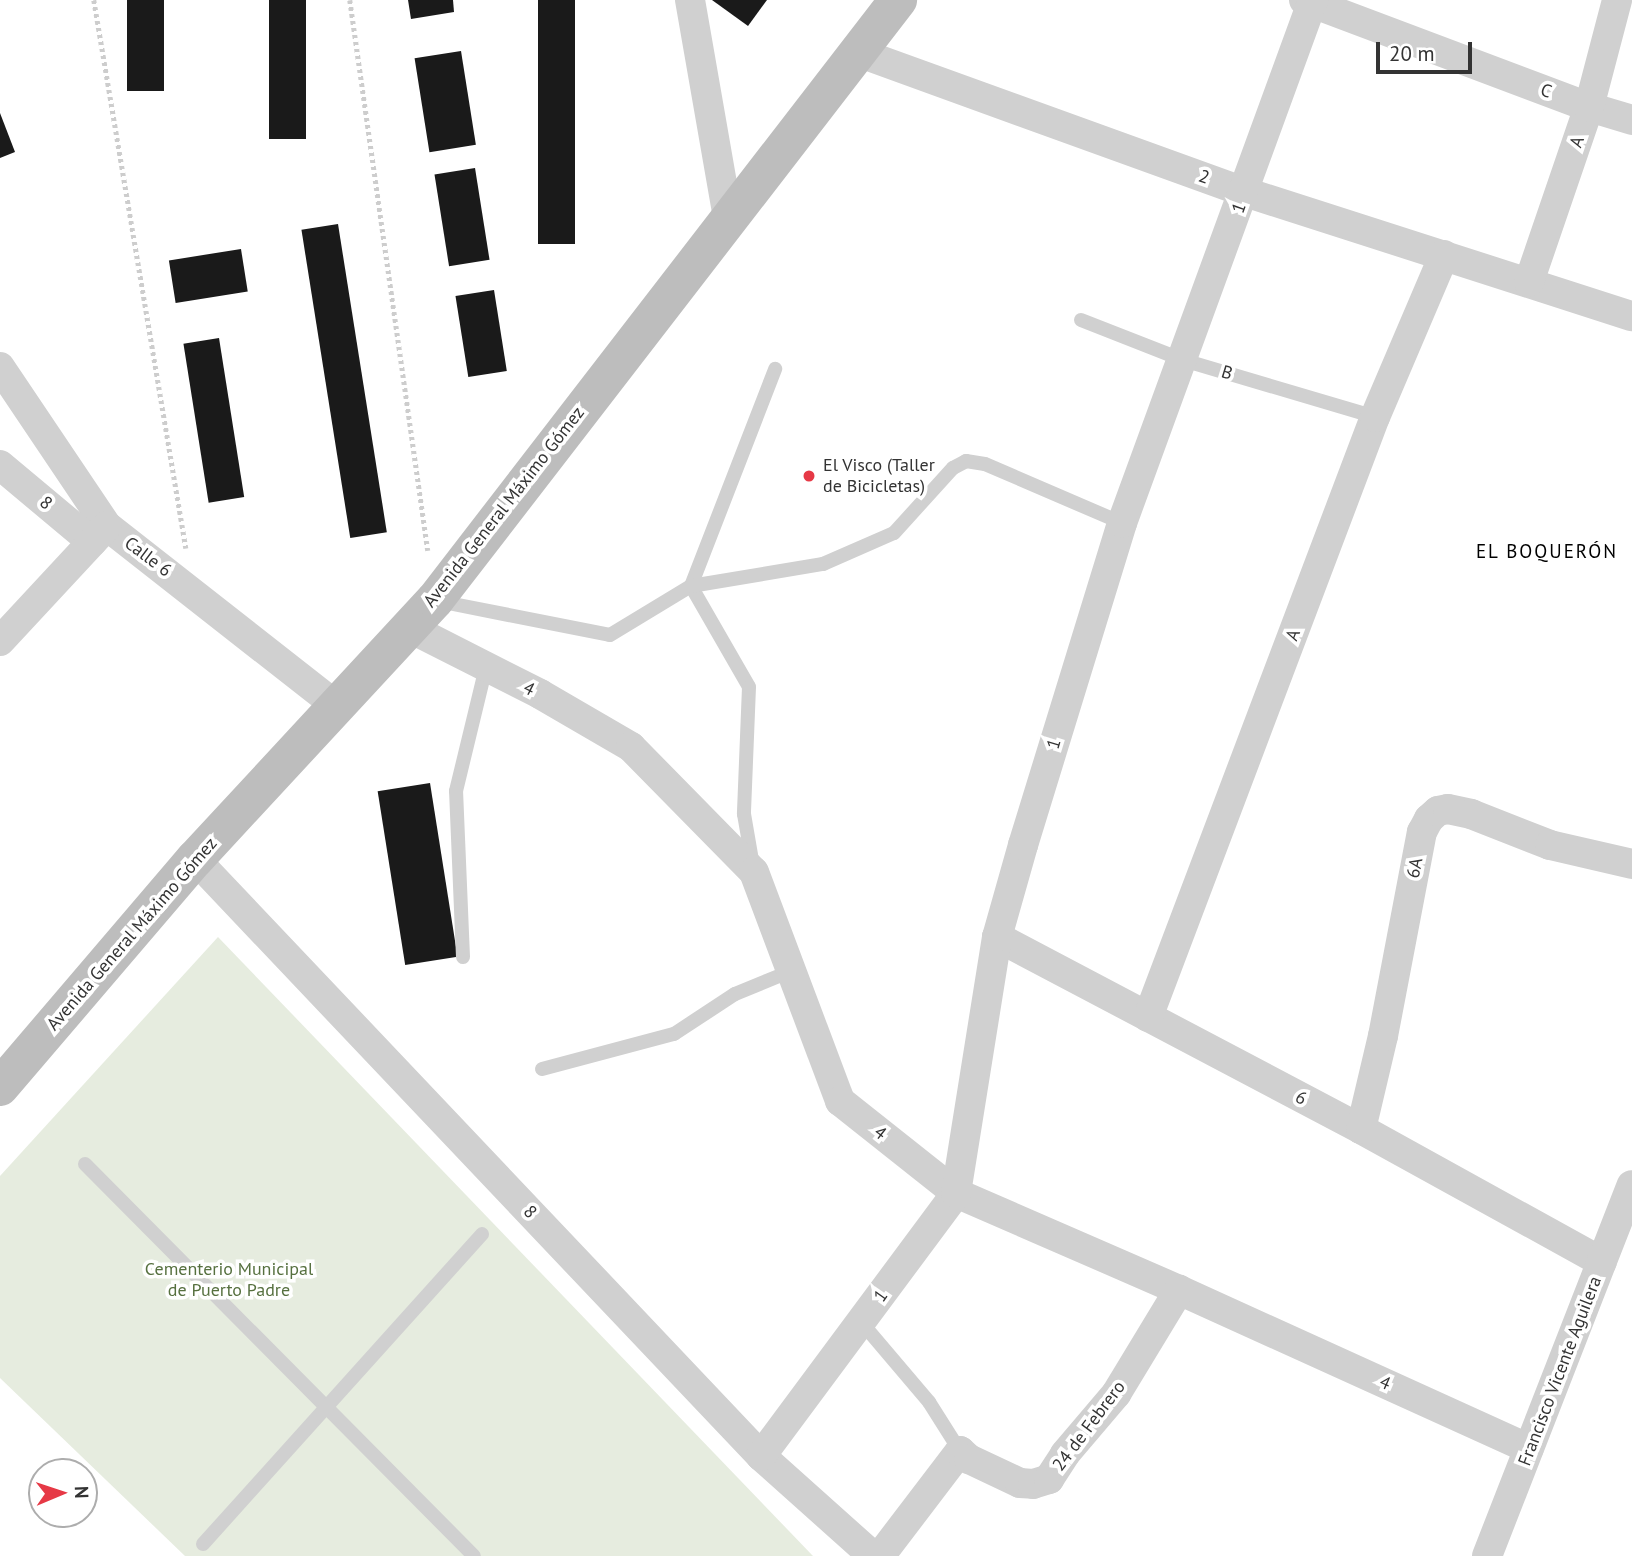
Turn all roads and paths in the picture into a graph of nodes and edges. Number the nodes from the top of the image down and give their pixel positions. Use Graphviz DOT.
graph roads {
  1 [pos="94,0"];
  2 [pos="350,0"];
  3 [pos="690,0"];
  4 [pos="898,0"];
  5 [pos="1617,0"];
  6 [pos="1309,1"];
  7 [pos="860,53"];
  8 [pos="1589,107"];
  9 [pos="1632,120"];
  10 [pos="1245,192"];
  11 [pos="728,217"];
  12 [pos="1444,255"];
  13 [pos="1529,282"];
  14 [pos="1632,316"];
  15 [pos="1081,320"];
  16 [pos="1183,360"];
  17 [pos="0,367"];
  18 [pos="775,369"];
  19 [pos="1375,417"];
  20 [pos="0,464"];
  21 [pos="1122,523"];
  22 [pos="99,534"];
  23 [pos="691,586"];
  24 [pos="194,592"];
  25 [pos="435,600"];
  26 [pos="408,627"];
  27 [pos="0,641"];
  28 [pos="486,667"];
  29 [pos="338,707"];
  30 [pos="195,859"];
  31 [pos="1632,864"];
  32 [pos="754,872"];
  33 [pos="997,937"];
  34 [pos="463,957"];
  35 [pos="791,971"];
  36 [pos="1148,1017"];
  37 [pos="542,1069"];
  38 [pos="0,1087"];
  39 [pos="1361,1129"];
  40 [pos="85,1164"];
  41 [pos="1632,1185"];
  42 [pos="956,1193"];
  43 [pos="482,1234"];
  44 [pos="1602,1262"];
  45 [pos="1179,1290"];
  46 [pos="862,1323"];
  47 [pos="326,1407"];
  48 [pos="1529,1449"];
  49 [pos="961,1451"];
  50 [pos="761,1456"];
  51 [pos="203,1544"];
  52 [pos="474,1556"];
  53 [pos="873,1556"];
  54 [pos="880,1556"];
  55 [pos="1487,1556"];
  1 -- 24 [label="path"];
  2 -- 25 [label="path"];
  3 -- 11 [label="street"];
  4 -- 7 [label="street, Avenida General Máximo Gómez"];
  5 -- 8 [label="street, A"];
  6 -- 8 [label="street, C"];
  6 -- 10 [label="street, 1"];
  7 -- 10 [label="street, 2"];
  7 -- 11 [label="street, Avenida General Máximo Gómez"];
  8 -- 9 [label="street, C"];
  8 -- 13 [label="street, A"];
  10 -- 12 [label="street, 2"];
  10 -- 16 [label="street, 1"];
  11 -- 25 [label="street, Avenida General Máximo Gómez"];
  12 -- 13 [label="street, 2"];
  12 -- 19 [label="street, A"];
  13 -- 14 [label="street, 2"];
  15 -- 16 [label="lane, B"];
  16 -- 19 [label="lane, B"];
  16 -- 21 [label="street, 1"];
  17 -- 22 [label="street, Calle 6"];
  18 -- 23 [label="lane"];
  19 -- 36 [label="street, A"];
  20 -- 22 [label="street, 8"];
  21 -- 23 [label="lane"];
  21 -- 33 [label="street, 1"];
  22 -- 24 [label="street, Calle 6"];
  22 -- 27 [label="street"];
  23 -- 25 [label="lane"];
  23 -- 32 [label="lane"];
  24 -- 29 [label="street, Calle 6"];
  25 -- 26 [label="street, Avenida General Máximo Gómez"];
  26 -- 28 [label="street, 4"];
  26 -- 29 [label="street, Avenida General Máximo Gómez"];
  28 -- 32 [label="street, 4"];
  28 -- 34 [label="lane"];
  29 -- 30 [label="street, Avenida General Máximo Gómez"];
  30 -- 38 [label="street, Avenida General Máximo Gómez"];
  30 -- 50 [label="street, 8"];
  31 -- 39 [label="street, 6A"];
  32 -- 35 [label="street, 4"];
  33 -- 36 [label="street, 6"];
  33 -- 42 [label="street, 1"];
  35 -- 37 [label="lane"];
  35 -- 42 [label="street, 4"];
  36 -- 39 [label="street, 6"];
  39 -- 44 [label="street, 6"];
  40 -- 47 [label="lane"];
  41 -- 44 [label="street, Francisco Vicente Aguilera"];
  42 -- 45 [label="street, 4"];
  42 -- 46 [label="street, 1"];
  43 -- 47 [label="lane"];
  44 -- 48 [label="street, Francisco Vicente Aguilera"];
  45 -- 48 [label="street, 4"];
  45 -- 49 [label="street, 24 de Febrero"];
  46 -- 49 [label="lane"];
  46 -- 50 [label="street, 1"];
  47 -- 51 [label="lane"];
  47 -- 52 [label="lane"];
  48 -- 55 [label="street, Francisco Vicente Aguilera"];
  49 -- 54 [label="street"];
  50 -- 53 [label="street, 8"];
}
